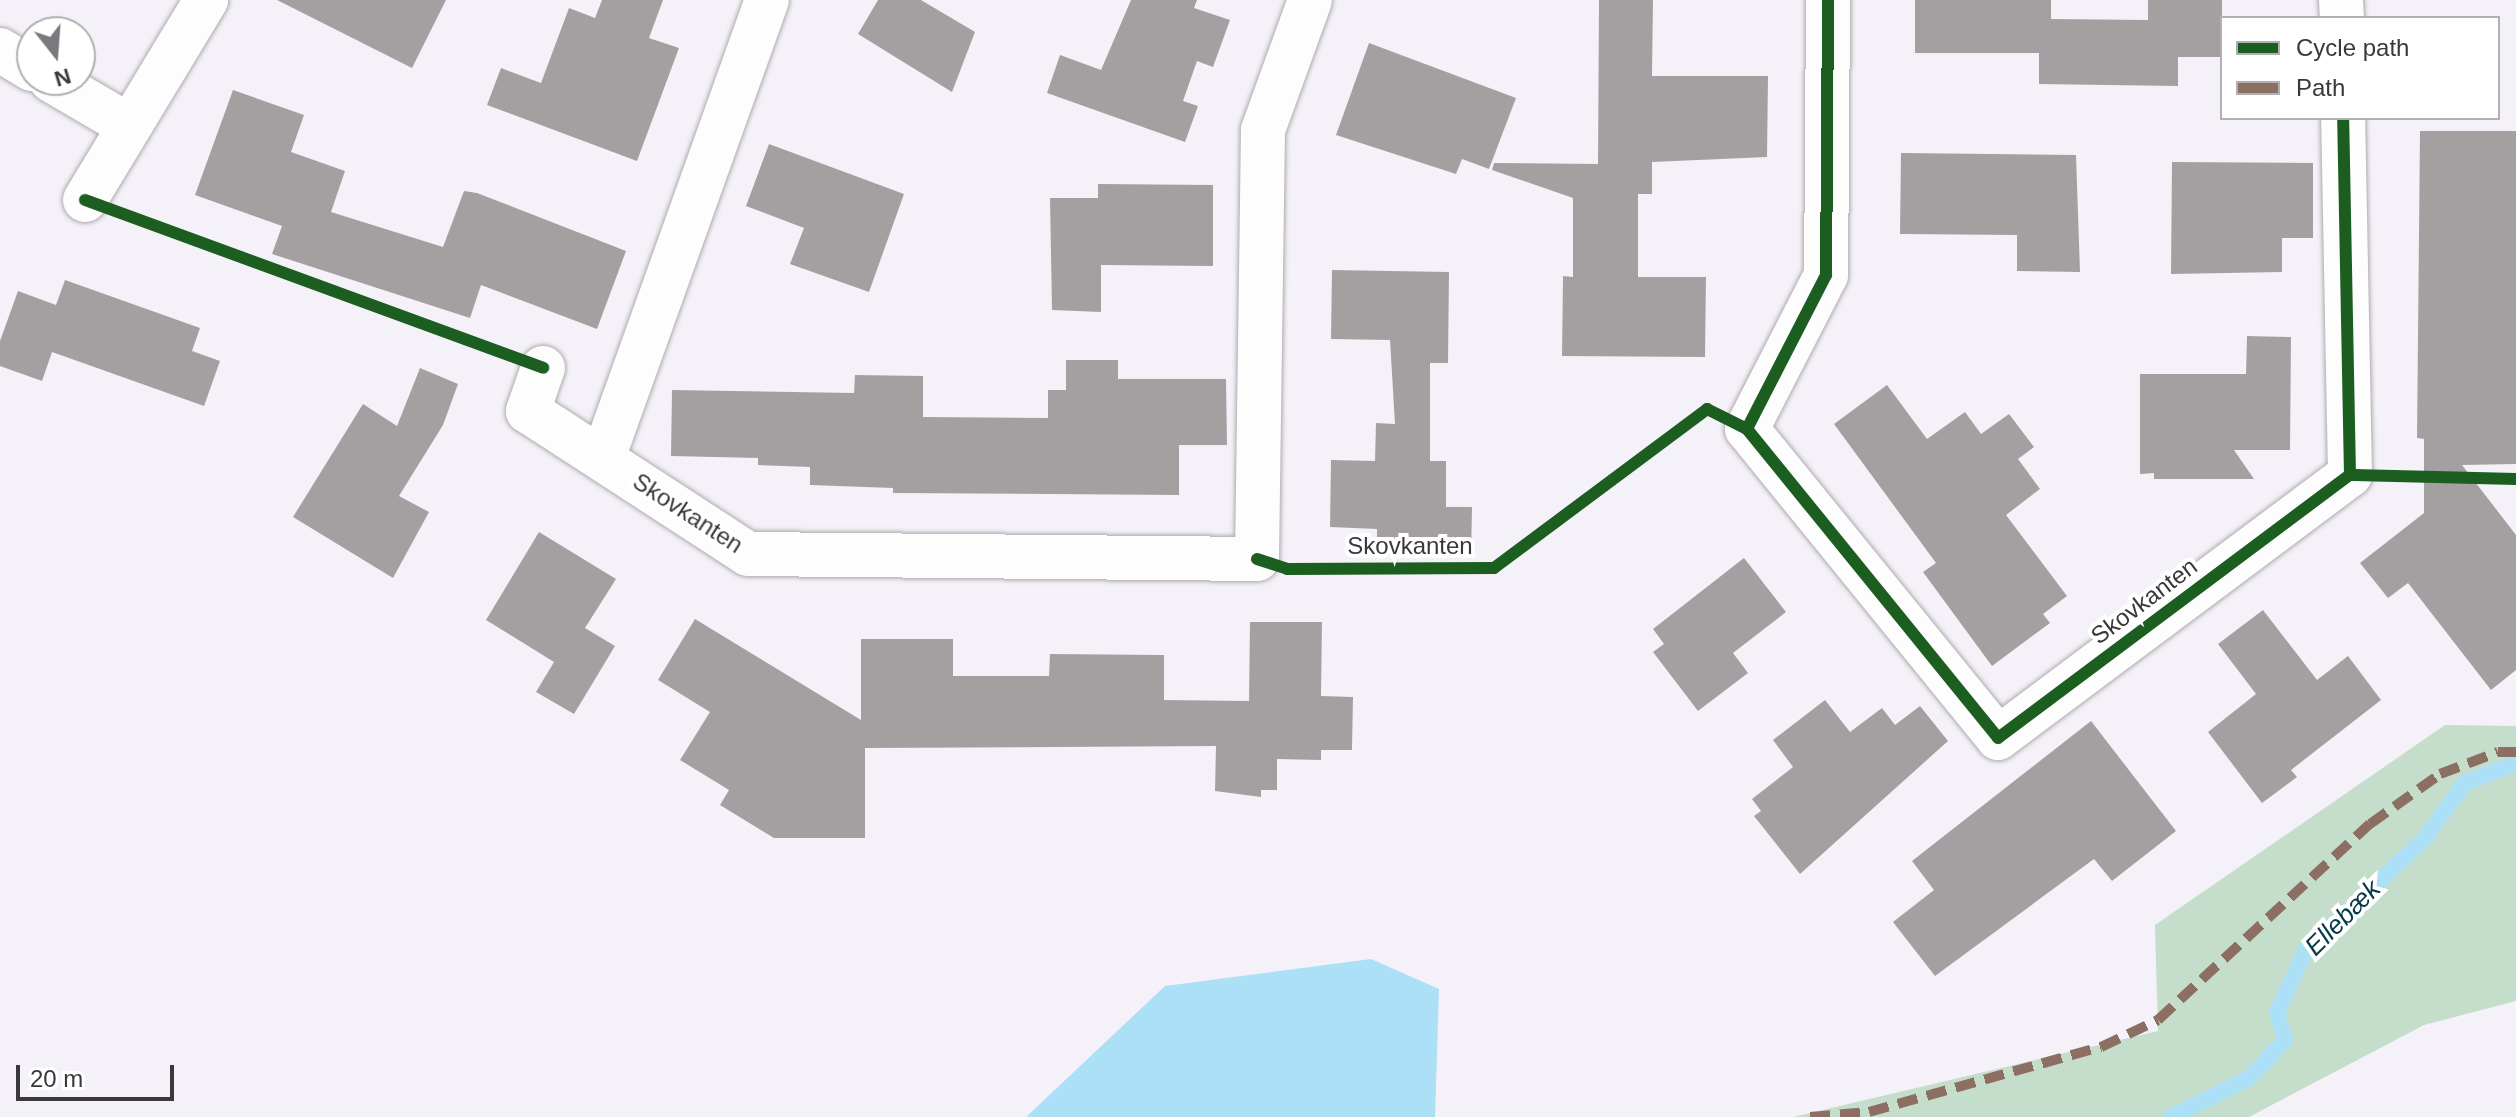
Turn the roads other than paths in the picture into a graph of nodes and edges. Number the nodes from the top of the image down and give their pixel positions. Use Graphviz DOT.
graph roads {
  1 [pos="206,0"];
  2 [pos="767,0"];
  3 [pos="1310,0"];
  4 [pos="1828,0"];
  5 [pos="78,96"];
  6 [pos="2343,120"];
  7 [pos="128,125"];
  8 [pos="85,200"];
  9 [pos="543,368"];
  10 [pos="603,458"];
  1 -- 7 [label="street"];
  2 -- 10 [label="street"];
  3 -- 10 [label="street, Skovkanten"];
  4 -- 6 [label="street, Skovkanten"];
  5 -- 7 [label="street"];
  7 -- 8 [label="street"];
  9 -- 10 [label="street, Skovkanten"];
}
